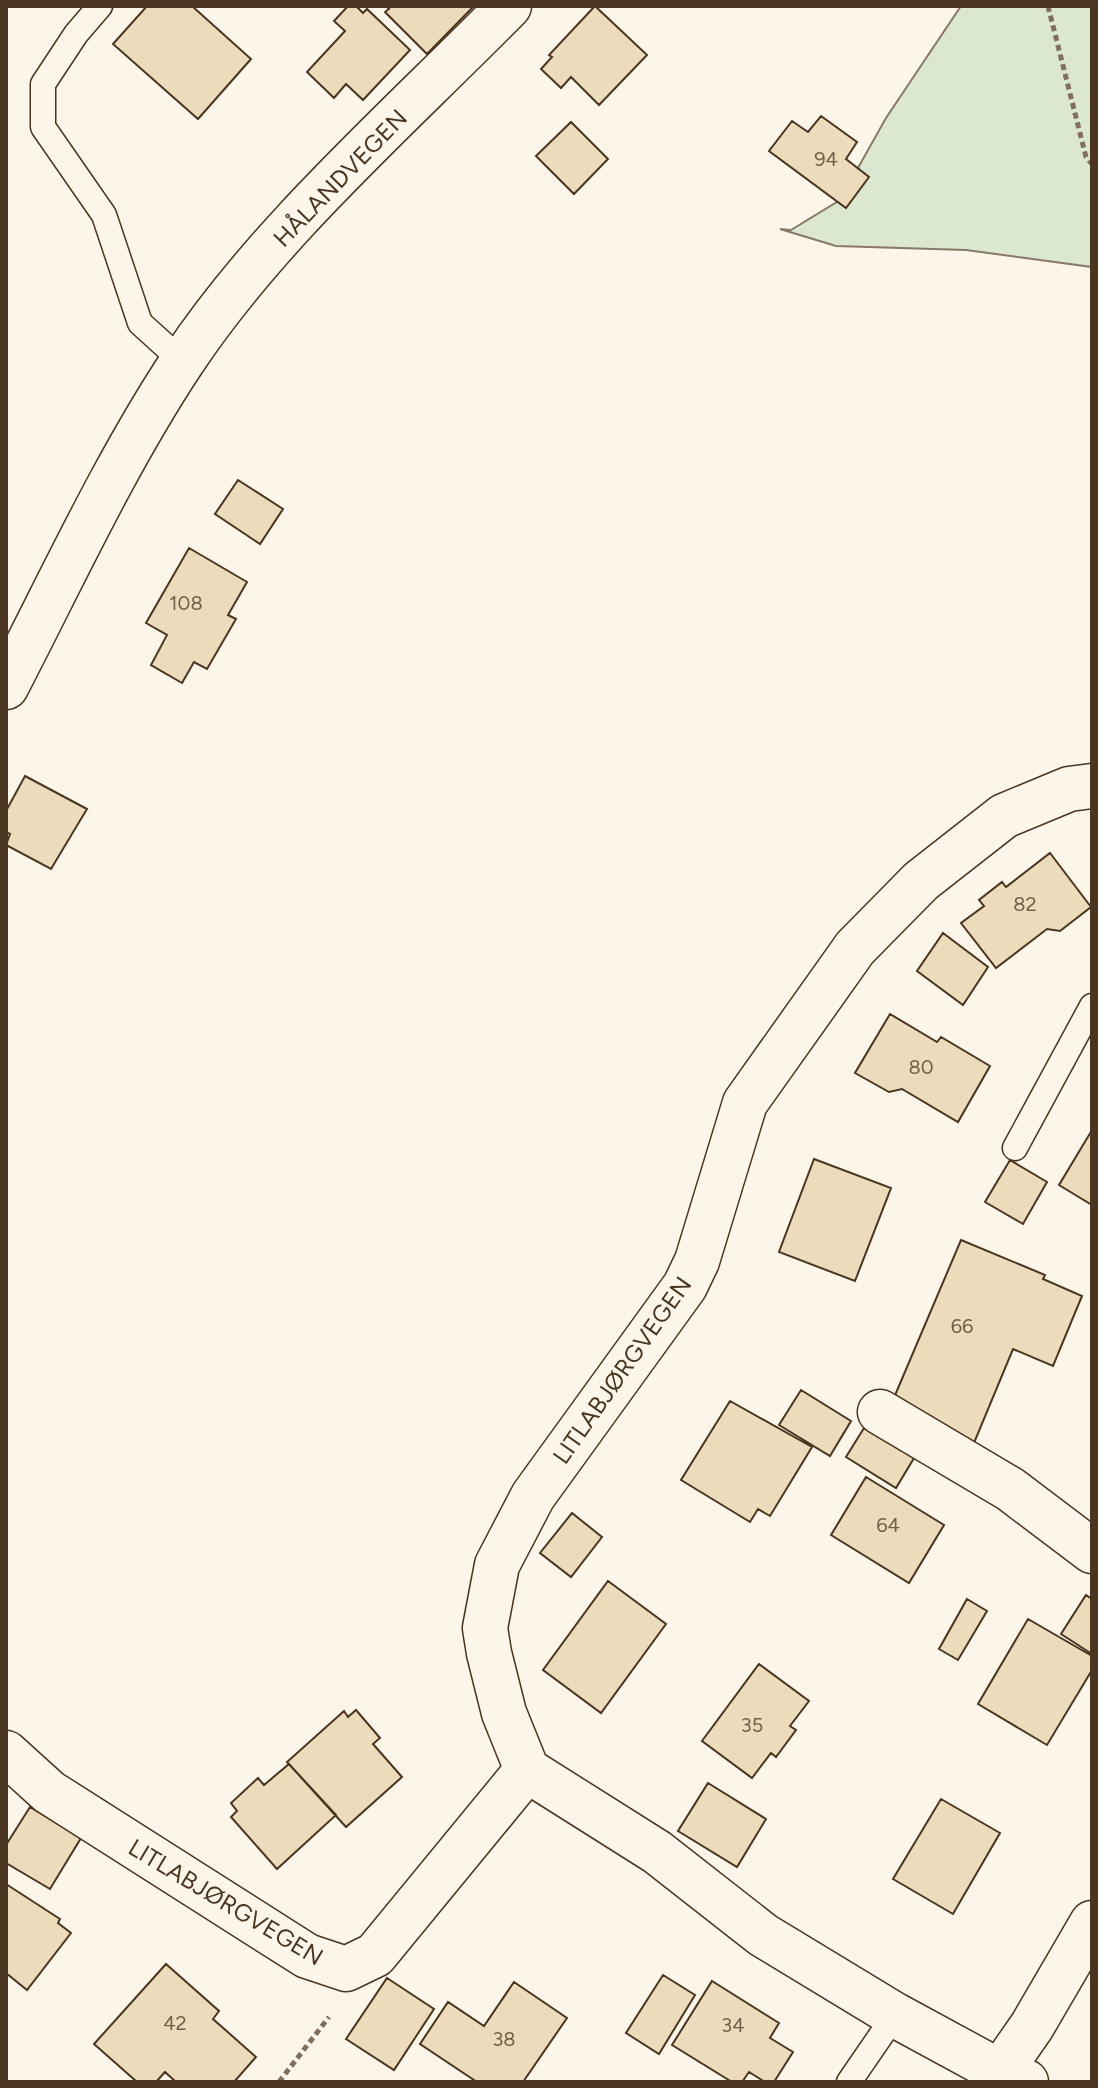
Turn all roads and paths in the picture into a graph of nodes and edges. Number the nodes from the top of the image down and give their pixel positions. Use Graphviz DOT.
graph roads {
  1 [pos="100,6"];
  2 [pos="509,6"];
  3 [pos="1048,6"];
  4 [pos="1092,164"];
  5 [pos="182,361"];
  6 [pos="6,687"];
  7 [pos="1092,786"];
  8 [pos="1092,1006"];
  9 [pos="1015,1148"];
  10 [pos="880,1412"];
  11 [pos="1092,1551"];
  12 [pos="6,1753"];
  13 [pos="527,1770"];
  14 [pos="1092,1923"];
  15 [pos="365,1963"];
  16 [pos="895,2015"];
  17 [pos="1013,2077"];
  18 [pos="279,2082"];
  19 [pos="849,2082"];
  1 -- 5 [label="lane"];
  2 -- 5 [label="street, HÅLANDVEGEN"];
  3 -- 4 [label="path"];
  5 -- 6 [label="street, HÅLANDVEGEN"];
  7 -- 13 [label="street, LITLABJØRGVEGEN"];
  8 -- 9 [label="lane"];
  10 -- 11 [label="street"];
  12 -- 15 [label="street, LITLABJØRGVEGEN"];
  13 -- 15 [label="street"];
  13 -- 16 [label="street"];
  14 -- 17 [label="street"];
  15 -- 18 [label="path"];
  16 -- 17 [label="street"];
  16 -- 19 [label="lane"];
}
